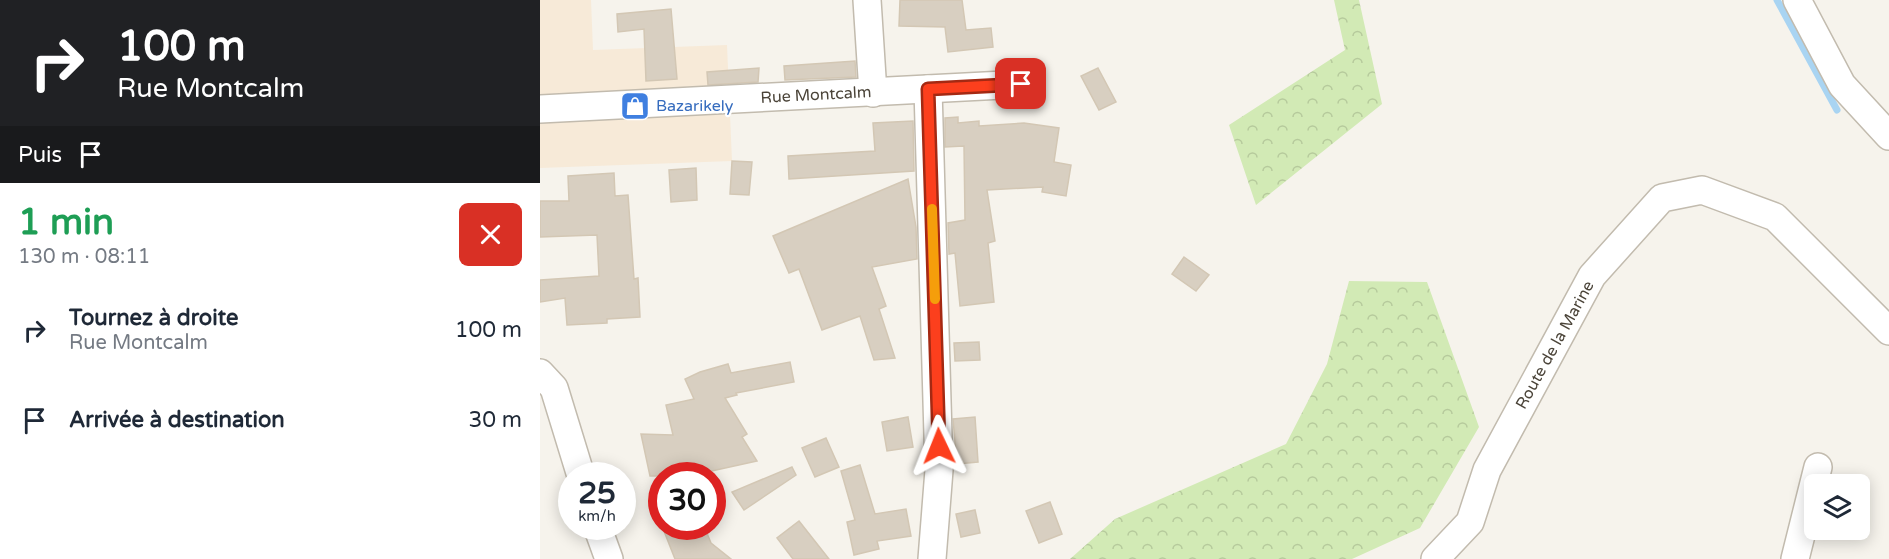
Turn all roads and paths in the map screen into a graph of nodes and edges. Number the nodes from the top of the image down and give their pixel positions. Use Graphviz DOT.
graph roads {
  1 [pos="867,0"];
  2 [pos="1797,0"];
  3 [pos="1021,84"];
  4 [pos="928,89"];
  5 [pos="873,93"];
  6 [pos="540,109"];
  7 [pos="1889,136"];
  8 [pos="1889,331"];
  9 [pos="540,373"];
  10 [pos="577,462"];
  11 [pos="1818,467"];
  12 [pos="602,540"];
  13 [pos="609,559"];
  14 [pos="932,559"];
  15 [pos="1435,559"];
  16 [pos="1795,559"];
  1 -- 5 [label="street"];
  2 -- 7 [label="street"];
  3 -- 4 [label="street, Rue Montcalm"];
  4 -- 5 [label="street, Rue Montcalm"];
  4 -- 14 [label="street"];
  5 -- 6 [label="street, Rue Montcalm"];
  8 -- 15 [label="street, Route de la Marine"];
  9 -- 10 [label="street"];
  11 -- 16 [label="street"];
  12 -- 13 [label="street"];
}
